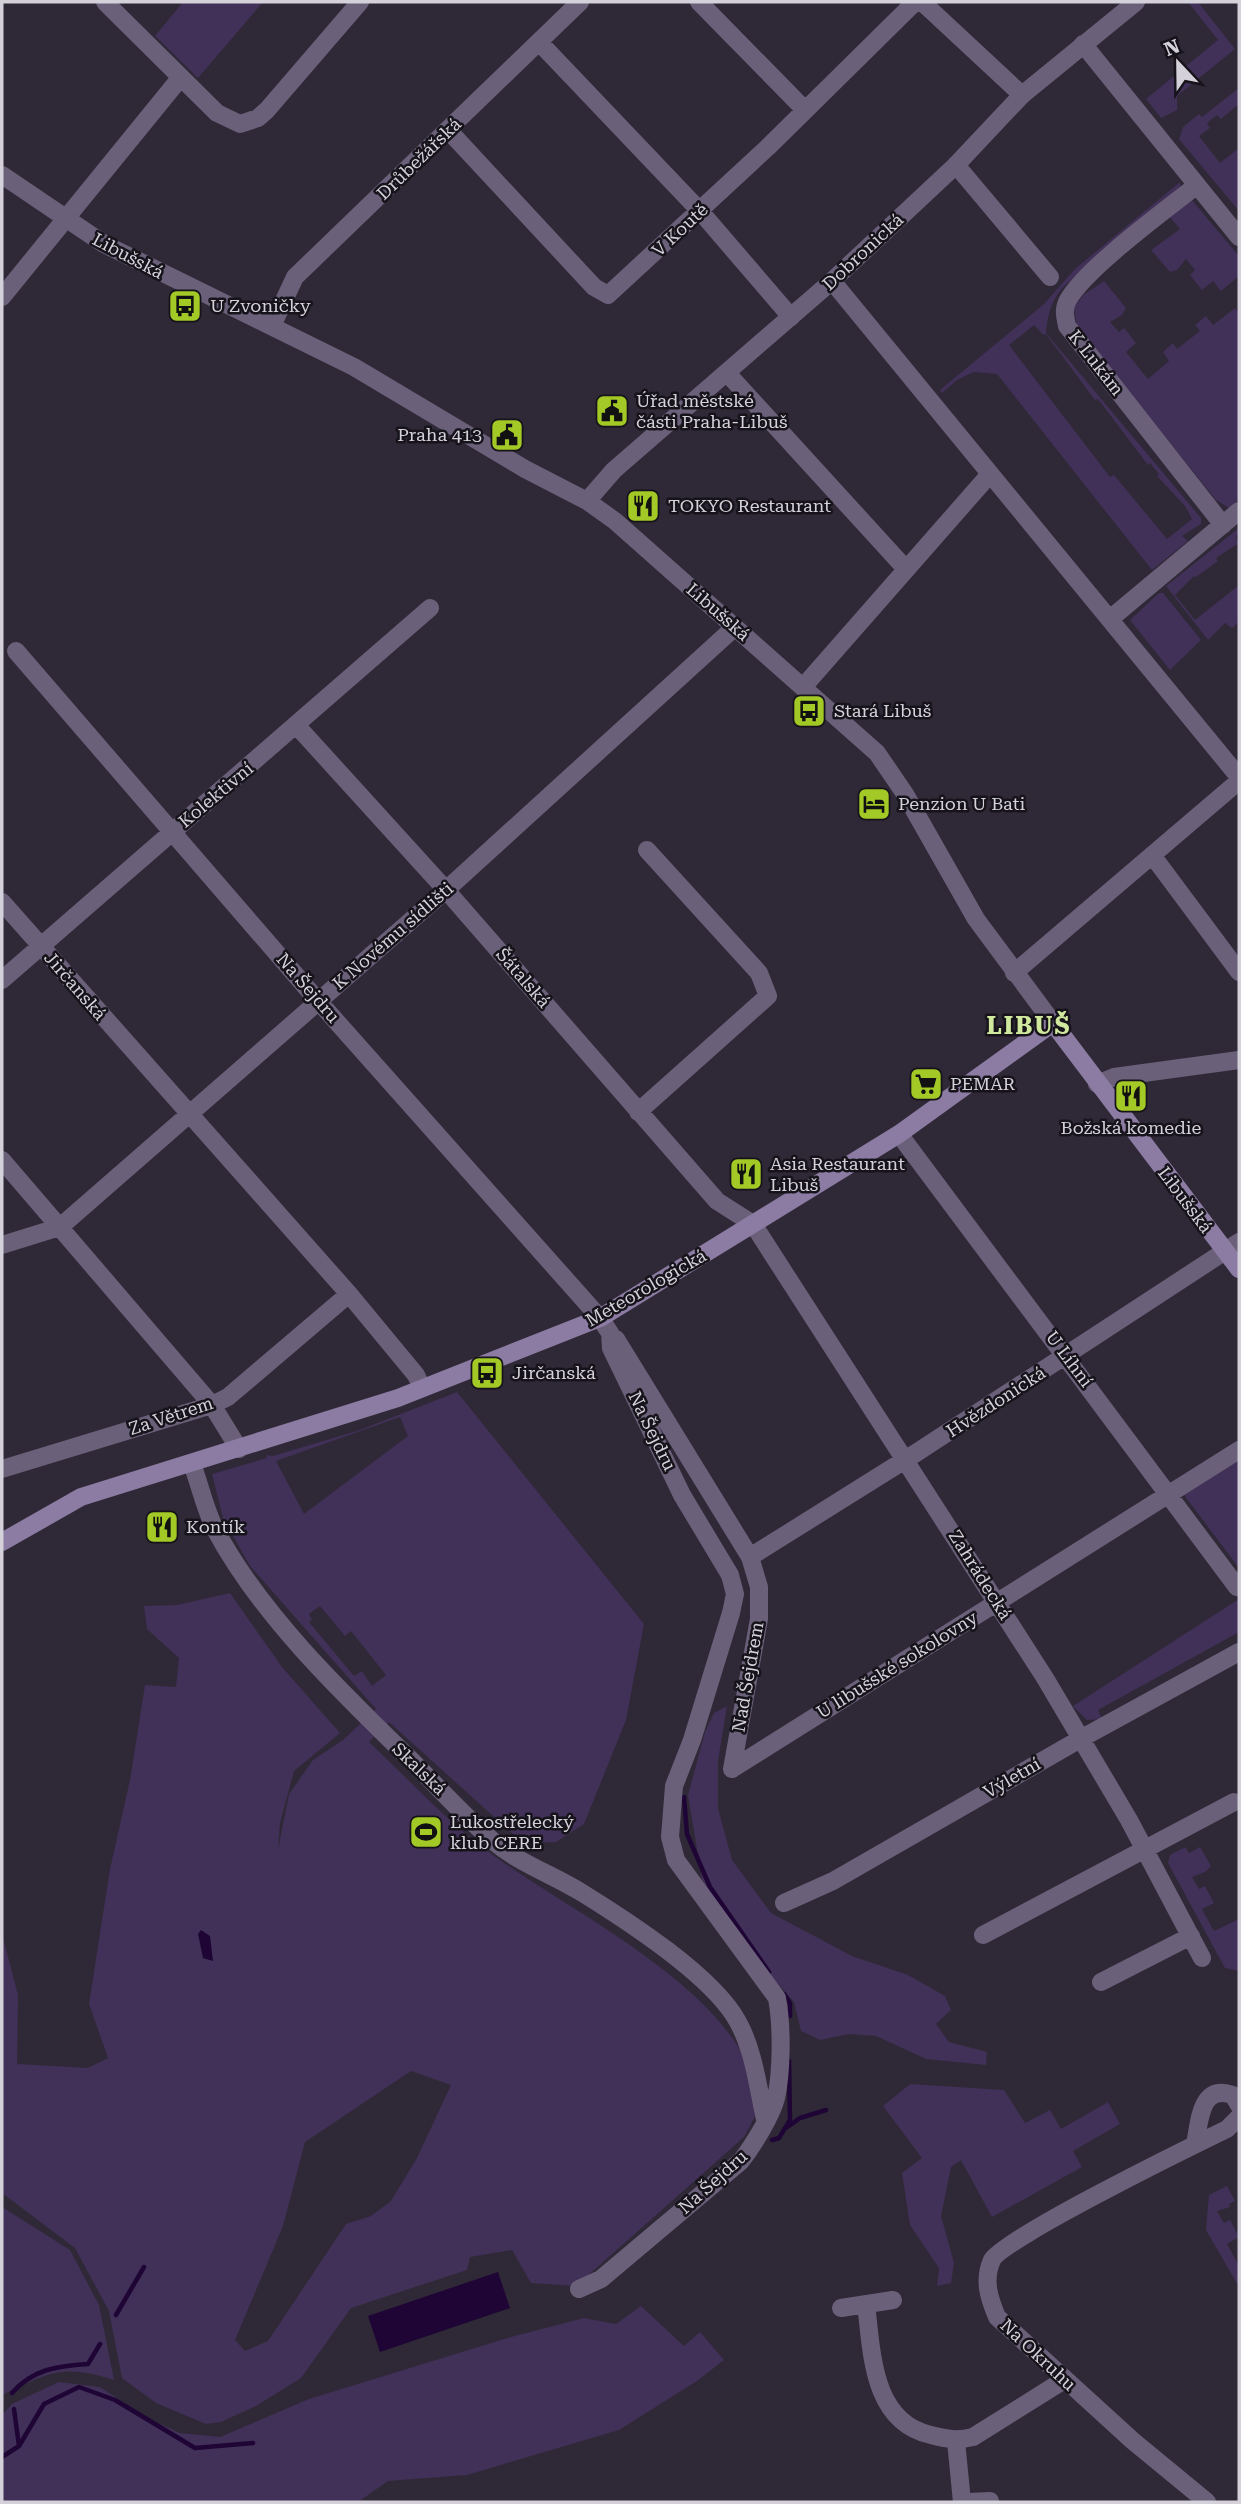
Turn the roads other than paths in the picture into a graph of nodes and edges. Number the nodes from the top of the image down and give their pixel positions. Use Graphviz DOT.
graph roads {
  1 [pos="105,2"];
  2 [pos="360,2"];
  3 [pos="580,2"];
  4 [pos="699,2"];
  5 [pos="915,2"];
  6 [pos="922,2"];
  7 [pos="1136,2"];
  8 [pos="540,42"];
  9 [pos="1083,44"];
  10 [pos="181,76"];
  11 [pos="1022,95"];
  12 [pos="805,110"];
  13 [pos="449,131"];
  14 [pos="956,165"];
  15 [pos="2,175"];
  16 [pos="1197,185"];
  17 [pos="701,211"];
  18 [pos="65,220"];
  19 [pos="1239,237"];
  20 [pos="1050,277"];
  21 [pos="832,281"];
  22 [pos="2,297"];
  23 [pos="791,317"];
  24 [pos="272,326"];
  25 [pos="727,373"];
  26 [pos="990,474"];
  27 [pos="587,501"];
  28 [pos="1239,511"];
  29 [pos="1223,525"];
  30 [pos="905,568"];
  31 [pos="429,608"];
  32 [pos="1110,619"];
  33 [pos="735,627"];
  34 [pos="16,651"];
  35 [pos="804,686"];
  36 [pos="297,726"];
  37 [pos="1239,779"];
  38 [pos="173,832"];
  39 [pos="647,850"];
  40 [pos="1152,855"];
  41 [pos="446,890"];
  42 [pos="2,902"];
  43 [pos="41,946"];
  44 [pos="1014,972"];
  45 [pos="1239,972"];
  46 [pos="2,980"];
  47 [pos="318,1001"];
  48 [pos="1053,1023"];
  49 [pos="1239,1060"];
  50 [pos="1097,1084"];
  51 [pos="638,1112"];
  52 [pos="188,1116"];
  53 [pos="899,1133"];
  54 [pos="2,1160"];
  55 [pos="753,1224"];
  56 [pos="60,1227"];
  57 [pos="2,1245"];
  58 [pos="1232,1248"];
  59 [pos="1239,1269"];
  60 [pos="349,1294"];
  61 [pos="605,1325"];
  62 [pos="1066,1356"];
  63 [pos="422,1388"];
  64 [pos="212,1405"];
  65 [pos="239,1448"];
  66 [pos="1239,1450"];
  67 [pos="906,1460"];
  68 [pos="192,1464"];
  69 [pos="2,1469"];
  70 [pos="1170,1494"];
  71 [pos="2,1542"];
  72 [pos="750,1557"];
  73 [pos="1237,1587"];
  74 [pos="998,1602"];
  75 [pos="1239,1652"];
  76 [pos="1082,1738"];
  77 [pos="732,1769"];
  78 [pos="1234,1802"];
  79 [pos="1145,1851"];
  80 [pos="784,1903"];
  81 [pos="983,1935"];
  82 [pos="1191,1936"];
  83 [pos="1202,1958"];
  84 [pos="1101,1982"];
  85 [pos="1239,2105"];
  86 [pos="1239,2117"];
  87 [pos="765,2119"];
  88 [pos="1195,2144"];
  89 [pos="579,2289"];
  90 [pos="893,2300"];
  91 [pos="866,2304"];
  92 [pos="841,2308"];
  93 [pos="1064,2380"];
  94 [pos="956,2441"];
  95 [pos="990,2501"];
  96 [pos="962,2502"];
  97 [pos="970,2502"];
  98 [pos="1207,2502"];
  1 -- 10 [label="street"];
  2 -- 10 [label="street"];
  3 -- 8 [label="street, Drůbežářská"];
  4 -- 12 [label="street"];
  5 -- 12 [label="street, V Koutě"];
  6 -- 11 [label="street"];
  7 -- 9 [label="street, Dobronická"];
  8 -- 13 [label="street, Drůbežářská"];
  8 -- 17 [label="street"];
  9 -- 11 [label="street, Dobronická"];
  9 -- 16 [label="street"];
  10 -- 18 [label="street"];
  11 -- 14 [label="street, Dobronická"];
  12 -- 17 [label="street, V Koutě"];
  13 -- 17 [label="street, V Koutě"];
  13 -- 24 [label="street, Drůbežářská"];
  14 -- 20 [label="street"];
  14 -- 21 [label="street, Dobronická"];
  15 -- 18 [label="street, Libušská"];
  16 -- 19 [label="street"];
  16 -- 29 [label="street, K Lukám"];
  17 -- 23 [label="street"];
  18 -- 22 [label="street"];
  18 -- 24 [label="street, Libušská"];
  21 -- 23 [label="street, Dobronická"];
  21 -- 26 [label="street"];
  23 -- 25 [label="street, Dobronická"];
  24 -- 27 [label="street, Libušská"];
  25 -- 27 [label="street, Dobronická"];
  25 -- 30 [label="street"];
  26 -- 30 [label="street"];
  26 -- 32 [label="street"];
  27 -- 33 [label="street, Libušská"];
  28 -- 29 [label="street"];
  29 -- 32 [label="street"];
  30 -- 35 [label="street"];
  31 -- 36 [label="street, Kolektivní"];
  32 -- 37 [label="street"];
  33 -- 35 [label="street, Libušská"];
  33 -- 41 [label="street, K Novému sídlišti"];
  34 -- 38 [label="street, Na Šejdru"];
  35 -- 44 [label="street, Libušská"];
  36 -- 38 [label="street, Kolektivní"];
  36 -- 41 [label="street, Šátalská"];
  37 -- 40 [label="street"];
  38 -- 43 [label="street, Kolektivní"];
  38 -- 47 [label="street, Na Šejdru"];
  39 -- 51 [label="street"];
  40 -- 44 [label="street"];
  40 -- 45 [label="street"];
  41 -- 47 [label="street, K Novému sídlišti"];
  41 -- 51 [label="street, Šátalská"];
  42 -- 43 [label="street, Jirčanská"];
  43 -- 46 [label="street, Kolektivní"];
  43 -- 52 [label="street, Jirčanská"];
  44 -- 48 [label="street, Libušská"];
  47 -- 52 [label="street, K Novému sídlišti"];
  47 -- 61 [label="street, Na Šejdru"];
  48 -- 50 [label="main road, Libušská"];
  48 -- 53 [label="main road, Meteorologická"];
  49 -- 50 [label="street"];
  50 -- 58 [label="main road, Libušská"];
  51 -- 55 [label="street, Šátalská"];
  52 -- 56 [label="street, K Novému sídlišti"];
  52 -- 60 [label="street, Jirčanská"];
  53 -- 55 [label="main road, Meteorologická"];
  53 -- 62 [label="street, U Líhní"];
  54 -- 56 [label="street"];
  55 -- 61 [label="main road, Meteorologická"];
  55 -- 67 [label="street, Zahrádecká"];
  56 -- 57 [label="street, K Novému sídlišti"];
  56 -- 64 [label="street"];
  58 -- 59 [label="main road, Libušská"];
  58 -- 62 [label="street, Hvězdonická"];
  60 -- 63 [label="street, Jirčanská"];
  60 -- 64 [label="street, Za Větrem"];
  61 -- 63 [label="main road, Meteorologická"];
  61 -- 72 [label="street, Nad Šejdrem"];
  61 -- 87 [label="street, Na Šejdru"];
  62 -- 67 [label="street, Hvězdonická"];
  62 -- 70 [label="street, U Líhní"];
  63 -- 65 [label="main road, Meteorologická"];
  64 -- 65 [label="street"];
  64 -- 69 [label="street, Za Větrem"];
  65 -- 68 [label="main road, Meteorologická"];
  66 -- 70 [label="street, U libušské sokolovny"];
  67 -- 72 [label="street, Hvězdonická"];
  67 -- 74 [label="street, Zahrádecká"];
  68 -- 71 [label="main road, Meteorologická"];
  68 -- 87 [label="street, Skalská"];
  70 -- 73 [label="street, U Líhní"];
  70 -- 74 [label="street, U libušské sokolovny"];
  72 -- 77 [label="street, Nad Šejdrem"];
  74 -- 76 [label="street, Zahrádecká"];
  74 -- 77 [label="street, U libušské sokolovny"];
  75 -- 76 [label="street, Výletní"];
  76 -- 79 [label="street, Zahrádecká"];
  76 -- 80 [label="street, Výletní"];
  78 -- 79 [label="street"];
  79 -- 81 [label="street"];
  79 -- 82 [label="street, Zahrádecká"];
  82 -- 83 [label="street, Zahrádecká"];
  82 -- 84 [label="street"];
  85 -- 88 [label="street"];
  86 -- 88 [label="street, Na Okruhu"];
  87 -- 89 [label="street, Na Šejdru"];
  88 -- 93 [label="street, Na Okruhu"];
  90 -- 91 [label="street"];
  91 -- 92 [label="street"];
  91 -- 94 [label="street"];
  93 -- 94 [label="street"];
  93 -- 98 [label="street, Na Okruhu"];
  94 -- 96 [label="street"];
  95 -- 97 [label="street"];
}
